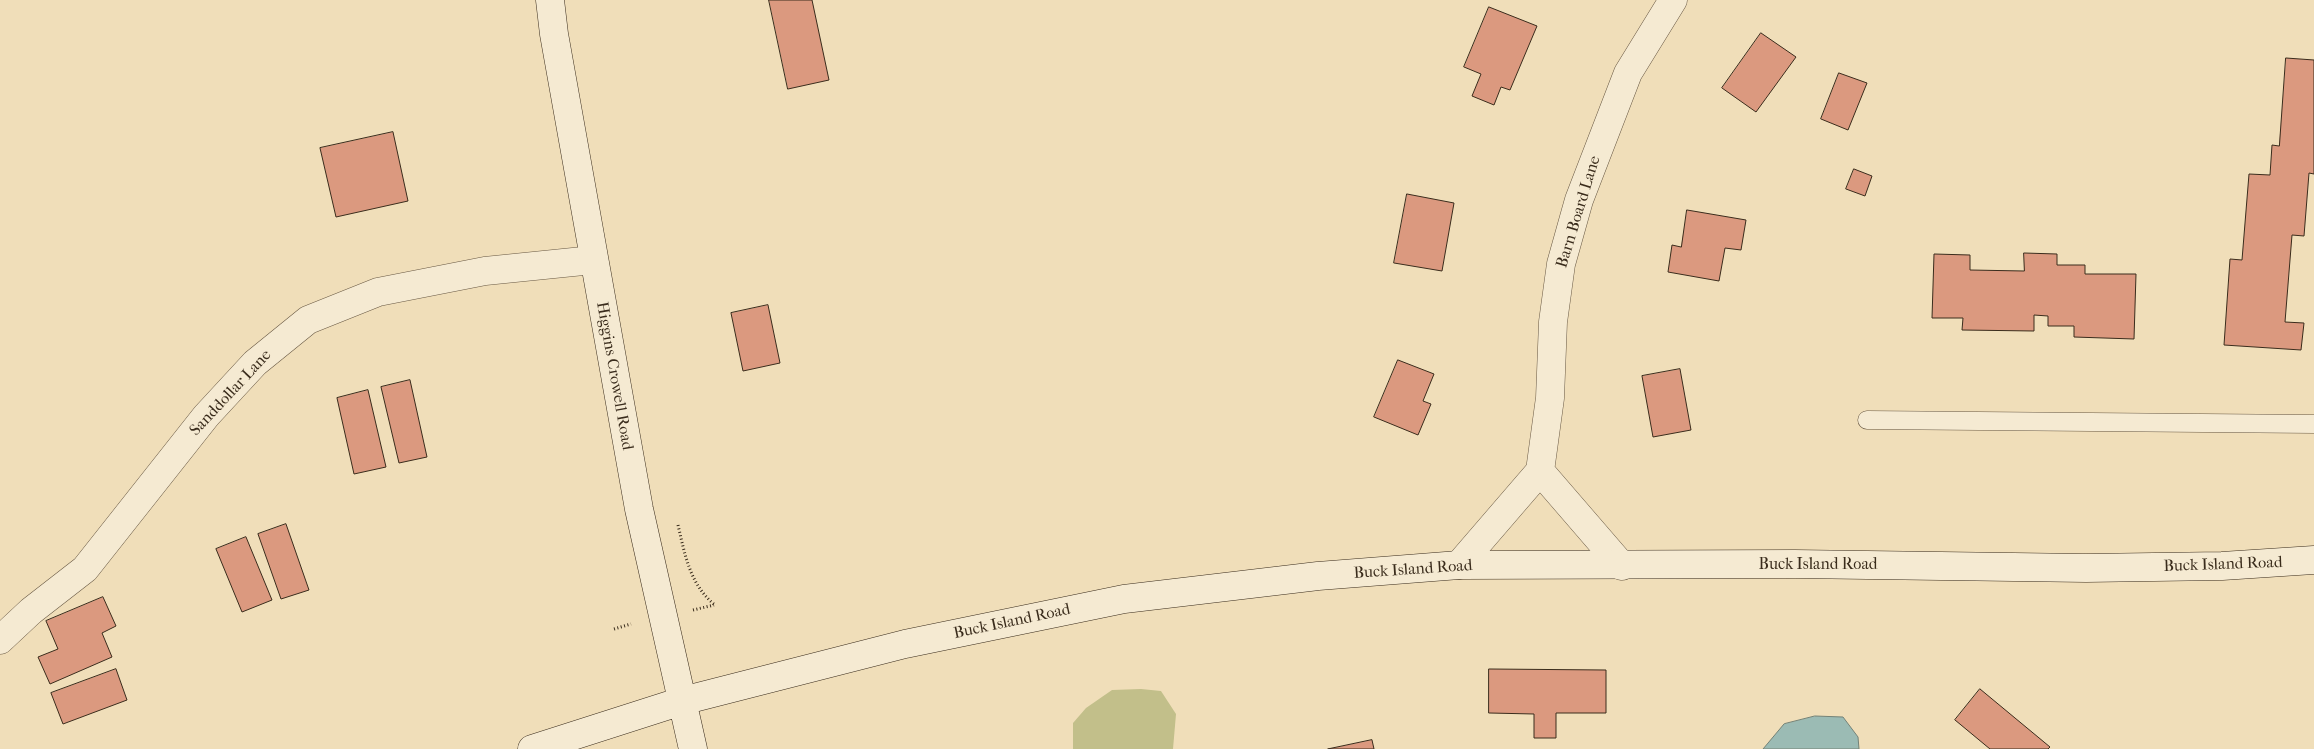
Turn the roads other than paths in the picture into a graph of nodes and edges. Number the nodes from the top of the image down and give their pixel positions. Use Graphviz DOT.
graph roads {
  1 [pos="550,0"];
  2 [pos="1673,0"];
  3 [pos="593,260"];
  4 [pos="1867,420"];
  5 [pos="2314,424"];
  6 [pos="1540,470"];
  7 [pos="2314,560"];
  8 [pos="1459,566"];
  9 [pos="1622,566"];
  10 [pos="0,640"];
  11 [pos="682,701"];
  12 [pos="532,749"];
  13 [pos="693,749"];
  1 -- 3 [label="main road, Higgins Crowell Road"];
  2 -- 6 [label="main road, Barn Board Lane"];
  3 -- 10 [label="main road, Sanddollar Lane"];
  3 -- 11 [label="main road, Higgins Crowell Road"];
  4 -- 5 [label="lane"];
  6 -- 8 [label="main road"];
  6 -- 9 [label="main road"];
  7 -- 9 [label="main road, Buck Island Road"];
  8 -- 9 [label="main road, Buck Island Road"];
  8 -- 11 [label="main road, Buck Island Road"];
  11 -- 12 [label="main road, Buck Island Road"];
  11 -- 13 [label="main road, Higgins Crowell Road"];
}
